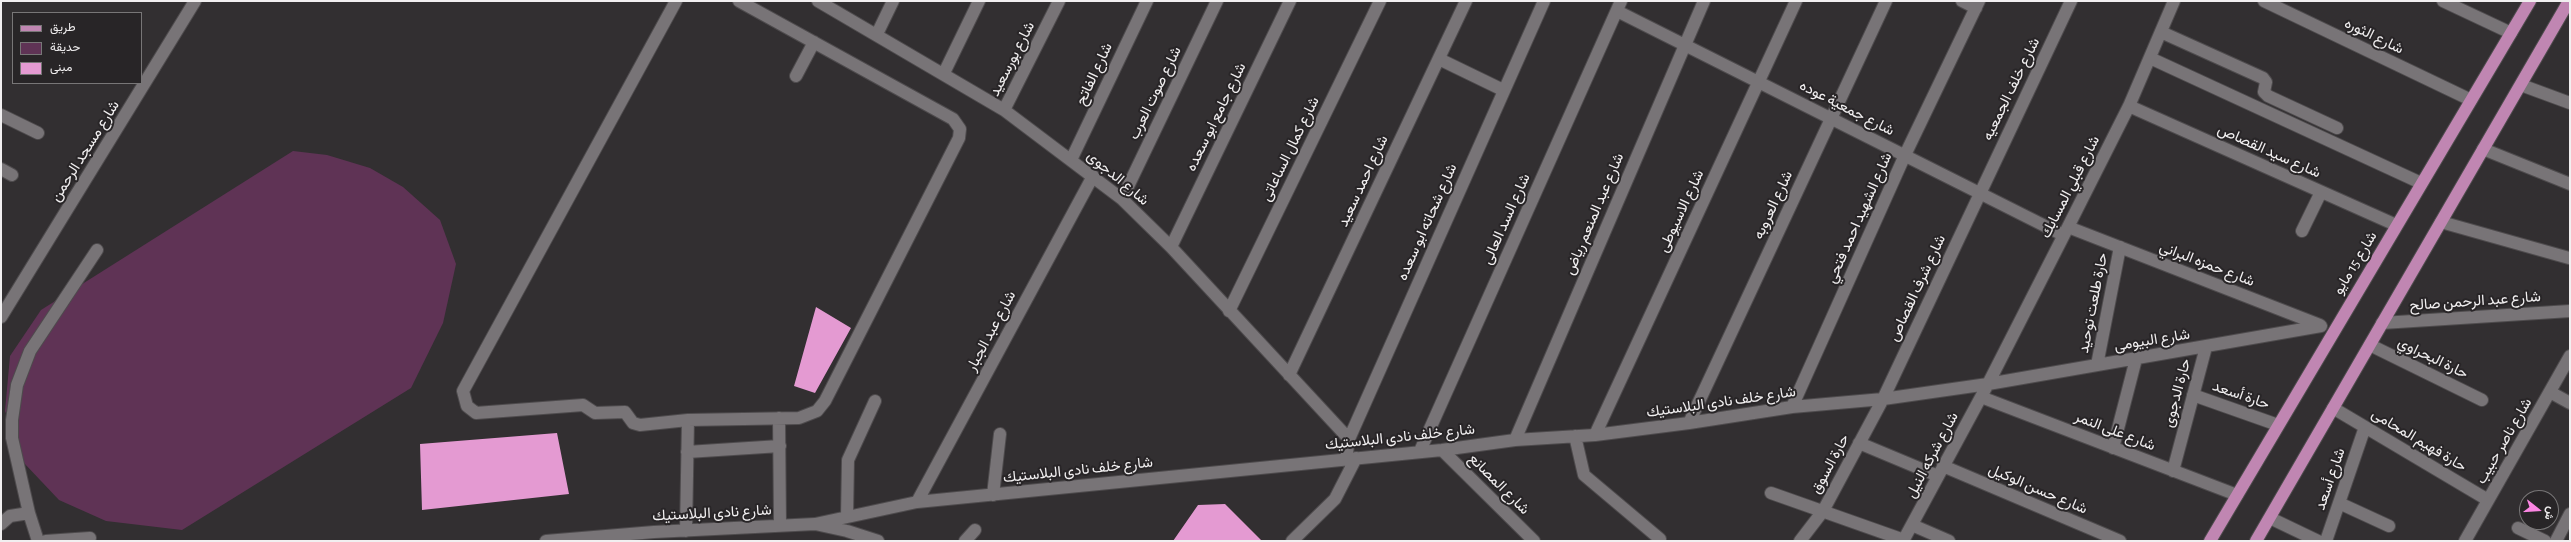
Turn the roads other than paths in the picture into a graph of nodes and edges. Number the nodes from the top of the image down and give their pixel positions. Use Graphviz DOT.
graph roads {
  1 [pos="195,1"];
  2 [pos="676,1"];
  3 [pos="739,1"];
  4 [pos="818,1"];
  5 [pos="893,1"];
  6 [pos="979,1"];
  7 [pos="1058,1"];
  8 [pos="1146,1"];
  9 [pos="1217,1"];
  10 [pos="1290,1"];
  11 [pos="1380,1"];
  12 [pos="1544,1"];
  13 [pos="1704,1"];
  14 [pos="1796,1"];
  15 [pos="1886,1"];
  16 [pos="1962,1"];
  17 [pos="2071,1"];
  18 [pos="2174,1"];
  19 [pos="2264,1"];
  20 [pos="2443,1"];
  21 [pos="2530,1"];
  22 [pos="1462,2"];
  23 [pos="1977,4"];
  24 [pos="2569,4"];
  25 [pos="1619,6"];
  26 [pos="2161,32"];
  27 [pos="2511,33"];
  28 [pos="877,34"];
  29 [pos="814,42"];
  30 [pos="1684,44"];
  31 [pos="2150,58"];
  32 [pos="1439,59"];
  33 [pos="944,73"];
  34 [pos="796,76"];
  35 [pos="1759,82"];
  36 [pos="2521,84"];
  37 [pos="1503,90"];
  38 [pos="2471,100"];
  39 [pos="2570,103"];
  40 [pos="2129,106"];
  41 [pos="1004,110"];
  42 [pos="1,115"];
  43 [pos="1830,118"];
  44 [pos="2337,128"];
  45 [pos="38,133"];
  46 [pos="2483,149"];
  47 [pos="1905,155"];
  48 [pos="1071,160"];
  49 [pos="1,169"];
  50 [pos="12,175"];
  51 [pos="1094,176"];
  52 [pos="2421,183"];
  53 [pos="2570,184"];
  54 [pos="1979,192"];
  55 [pos="2321,192"];
  56 [pos="1122,199"];
  57 [pos="2440,222"];
  58 [pos="2396,225"];
  59 [pos="2066,231"];
  60 [pos="2302,231"];
  61 [pos="2120,247"];
  62 [pos="1170,248"];
  63 [pos="97,250"];
  64 [pos="2569,258"];
  65 [pos="1229,310"];
  66 [pos="2570,311"];
  67 [pos="1,317"];
  68 [pos="2382,323"];
  69 [pos="2321,326"];
  70 [pos="2334,331"];
  71 [pos="2370,345"];
  72 [pos="2206,347"];
  73 [pos="2570,356"];
  74 [pos="2136,359"];
  75 [pos="2097,365"];
  76 [pos="1289,375"];
  77 [pos="1988,384"];
  78 [pos="2550,392"];
  79 [pos="2193,395"];
  80 [pos="1981,397"];
  81 [pos="1883,398"];
  82 [pos="2482,400"];
  83 [pos="876,401"];
  84 [pos="2570,404"];
  85 [pos="1792,407"];
  86 [pos="2333,408"];
  87 [pos="779,418"];
  88 [pos="688,420"];
  89 [pos="1689,424"];
  90 [pos="2278,425"];
  91 [pos="2365,427"];
  92 [pos="1000,434"];
  93 [pos="1595,435"];
  94 [pos="1575,436"];
  95 [pos="1349,439"];
  96 [pos="1514,440"];
  97 [pos="1859,443"];
  98 [pos="780,446"];
  99 [pos="2113,448"];
  100 [pos="1442,450"];
  101 [pos="1420,451"];
  102 [pos="687,452"];
  103 [pos="1351,458"];
  104 [pos="1941,471"];
  105 [pos="2173,471"];
  106 [pos="1771,493"];
  107 [pos="994,494"];
  108 [pos="2237,495"];
  109 [pos="2488,500"];
  110 [pos="917,502"];
  111 [pos="2339,503"];
  112 [pos="1823,512"];
  113 [pos="29,513"];
  114 [pos="2570,514"];
  115 [pos="847,517"];
  116 [pos="2270,518"];
  117 [pos="1,524"];
  118 [pos="815,524"];
  119 [pos="780,525"];
  120 [pos="1912,525"];
  121 [pos="2389,526"];
  122 [pos="2518,528"];
  123 [pos="975,530"];
  124 [pos="686,531"];
  125 [pos="90,538"];
  126 [pos="1660,540"];
  127 [pos="1904,540"];
  128 [pos="38,541"];
  129 [pos="46,541"];
  130 [pos="546,541"];
  131 [pos="878,541"];
  132 [pos="965,541"];
  133 [pos="1292,541"];
  134 [pos="1534,541"];
  135 [pos="1800,541"];
  136 [pos="1949,541"];
  137 [pos="2120,541"];
  138 [pos="2210,541"];
  139 [pos="2256,541"];
  140 [pos="2318,541"];
  141 [pos="2326,541"];
  142 [pos="2465,541"];
  143 [pos="2545,541"];
  144 [pos="2556,541"];
  1 -- 67 [label="street, شارع مسجد الرحمن"];
  2 -- 88 [label="street"];
  3 -- 29 [label="street"];
  4 -- 28 [label="street, شارع الدجوى"];
  5 -- 28 [label="street"];
  6 -- 33 [label="street"];
  7 -- 41 [label="street, شارع بورسعيد"];
  8 -- 48 [label="street, شارع الفاتح"];
  9 -- 56 [label="street, شارع صوت العرب"];
  10 -- 62 [label="street, شارع جامع ابو سعده"];
  11 -- 65 [label="street, شارع كمال الساعاتى"];
  12 -- 37 [label="street, شارع شحاته ابو سعده"];
  13 -- 30 [label="street, شارع عبد المنعم رياض"];
  14 -- 35 [label="street, شارع الاسيوطى"];
  15 -- 43 [label="street, شارع العروبه"];
  16 -- 23 [label="street"];
  17 -- 54 [label="street, شارع خلف الجمعيه"];
  18 -- 26 [label="street, شارع قبلي المسابك"];
  19 -- 38 [label="street, شارع الثوره"];
  20 -- 27 [label="street"];
  21 -- 27 [label="main road, شارع 15 مايو"];
  22 -- 32 [label="street, شارع احمد سعيد"];
  23 -- 47 [label="street, شارع الشهيد احمد فتحي"];
  24 -- 36 [label="main road"];
  25 -- 30 [label="street, شارع جمعية عوده"];
  25 -- 101 [label="street, شارع السد العالى"];
  26 -- 31 [label="street, شارع قبلي المسابك"];
  26 -- 44 [label="street"];
  27 -- 38 [label="main road, شارع 15 مايو"];
  28 -- 33 [label="street, شارع الدجوى"];
  29 -- 34 [label="street"];
  29 -- 87 [label="street"];
  30 -- 35 [label="street, شارع جمعية عوده"];
  30 -- 96 [label="street, شارع عبد المنعم رياض"];
  31 -- 40 [label="street, شارع قبلي المسابك"];
  31 -- 52 [label="street"];
  32 -- 37 [label="street"];
  32 -- 76 [label="street, شارع احمد سعيد"];
  33 -- 41 [label="street, شارع الدجوى"];
  35 -- 43 [label="street, شارع جمعية عوده"];
  35 -- 93 [label="street, شارع الاسيوطى"];
  36 -- 39 [label="street"];
  36 -- 46 [label="main road"];
  37 -- 95 [label="street, شارع شحاته ابو سعده"];
  38 -- 52 [label="main road, شارع 15 مايو"];
  40 -- 55 [label="street, شارع سيد القصاص"];
  40 -- 59 [label="street, شارع قبلي المسابك"];
  41 -- 48 [label="street, شارع الدجوى"];
  42 -- 45 [label="street"];
  43 -- 47 [label="street, شارع جمعية عوده"];
  43 -- 89 [label="street, شارع العروبه"];
  46 -- 53 [label="street"];
  46 -- 57 [label="main road"];
  47 -- 54 [label="street, شارع جمعية عوده"];
  47 -- 85 [label="street, شارع الشهيد احمد فتحي"];
  48 -- 51 [label="street, شارع الدجوى"];
  49 -- 50 [label="street"];
  51 -- 56 [label="street, شارع الدجوى"];
  51 -- 110 [label="street, شارع عبد الجبار"];
  52 -- 58 [label="main road, شارع 15 مايو"];
  54 -- 59 [label="street, شارع جمعية عوده"];
  54 -- 81 [label="street, شارع شرف القصاص"];
  55 -- 58 [label="street, شارع سيد القصاص"];
  55 -- 60 [label="street"];
  56 -- 62 [label="street, شارع الدجوى"];
  57 -- 64 [label="street"];
  57 -- 68 [label="main road"];
  58 -- 70 [label="main road, شارع 15 مايو"];
  59 -- 61 [label="street, شارع حمزه البراني"];
  59 -- 77 [label="street, شارع قبلي المسابك"];
  61 -- 69 [label="street, شارع حمزه البراني"];
  61 -- 75 [label="street, حارة طلعت توحيد"];
  62 -- 65 [label="street, شارع الدجوى"];
  63 -- 113 [label="street"];
  65 -- 76 [label="street, شارع الدجوى"];
  66 -- 68 [label="street, شارع عبد الرحمن صالح"];
  68 -- 71 [label="main road"];
  69 -- 70 [label="street, شارع حمزه البراني"];
  69 -- 72 [label="street, شارع البيومى"];
  70 -- 90 [label="main road, شارع 15 مايو"];
  71 -- 82 [label="street, حارة البحراوي"];
  71 -- 86 [label="main road"];
  72 -- 74 [label="street, شارع البيومى"];
  72 -- 79 [label="street, حارة الدجوى"];
  73 -- 78 [label="street, شارع ناصر حبيب"];
  74 -- 75 [label="street, شارع البيومى"];
  74 -- 99 [label="street"];
  75 -- 77 [label="street, شارع البيومى"];
  76 -- 95 [label="street, شارع الدجوى"];
  77 -- 80 [label="street, شارع شركه النيل"];
  77 -- 81 [label="street, شارع خلف نادى البلاستيك"];
  78 -- 84 [label="street"];
  78 -- 109 [label="street, شارع ناصر حبيب"];
  79 -- 90 [label="street, حارة أسعد"];
  79 -- 105 [label="street, حارة الدجوى"];
  80 -- 99 [label="street, شارع على النمر"];
  80 -- 104 [label="street, شارع شركه النيل"];
  81 -- 85 [label="street, شارع خلف نادى البلاستيك"];
  81 -- 97 [label="street, حارة السوق"];
  83 -- 115 [label="street"];
  85 -- 89 [label="street, شارع خلف نادى البلاستيك"];
  86 -- 91 [label="street, حارة فهيم المحامى"];
  86 -- 116 [label="main road"];
  87 -- 88 [label="street"];
  87 -- 98 [label="street"];
  88 -- 102 [label="street"];
  89 -- 93 [label="street, شارع خلف نادى البلاستيك"];
  90 -- 108 [label="main road, شارع 15 مايو"];
  91 -- 109 [label="street, حارة فهيم المحامى"];
  91 -- 111 [label="street, شارع أسعد"];
  92 -- 107 [label="street"];
  93 -- 94 [label="street, شارع خلف نادى البلاستيك"];
  94 -- 96 [label="street, شارع خلف نادى البلاستيك"];
  94 -- 126 [label="street"];
  95 -- 103 [label="street, شارع شحاته ابو سعده"];
  96 -- 100 [label="street, شارع خلف نادى البلاستيك"];
  97 -- 104 [label="street, شارع حسن الوكيل"];
  97 -- 112 [label="street, حارة السوق"];
  98 -- 102 [label="street"];
  98 -- 119 [label="street"];
  99 -- 105 [label="street, شارع على النمر"];
  100 -- 101 [label="street, شارع خلف نادى البلاستيك"];
  100 -- 134 [label="street, شارع المصانع"];
  101 -- 103 [label="street, شارع خلف نادى البلاستيك"];
  102 -- 124 [label="street"];
  103 -- 107 [label="street, شارع خلف نادى البلاستيك"];
  103 -- 133 [label="street, شارع شحاته ابو سعده"];
  104 -- 120 [label="street, شارع شركه النيل"];
  104 -- 137 [label="street, شارع حسن الوكيل"];
  105 -- 108 [label="street, شارع على النمر"];
  106 -- 112 [label="street"];
  107 -- 110 [label="street, شارع خلف نادى البلاستيك"];
  108 -- 138 [label="main road, شارع 15 مايو"];
  109 -- 142 [label="street, شارع ناصر حبيب"];
  110 -- 115 [label="street, شارع خلف نادى البلاستيك"];
  111 -- 121 [label="street"];
  111 -- 141 [label="street, شارع أسعد"];
  112 -- 127 [label="street"];
  112 -- 135 [label="street, حارة السوق"];
  113 -- 117 [label="street"];
  113 -- 128 [label="street"];
  114 -- 144 [label="street"];
  115 -- 118 [label="street, شارع خلف نادى البلاستيك"];
  116 -- 139 [label="main road"];
  116 -- 140 [label="street"];
  118 -- 119 [label="street, شارع نادى البلاستيك"];
  118 -- 131 [label="street, شارع نادى البلاستيك"];
  119 -- 124 [label="street, شارع نادى البلاستيك"];
  120 -- 127 [label="street, شارع شركه النيل"];
  120 -- 136 [label="street"];
  122 -- 143 [label="street"];
  123 -- 132 [label="street"];
  124 -- 130 [label="street, شارع نادى البلاستيك"];
  125 -- 129 [label="street"];
}
